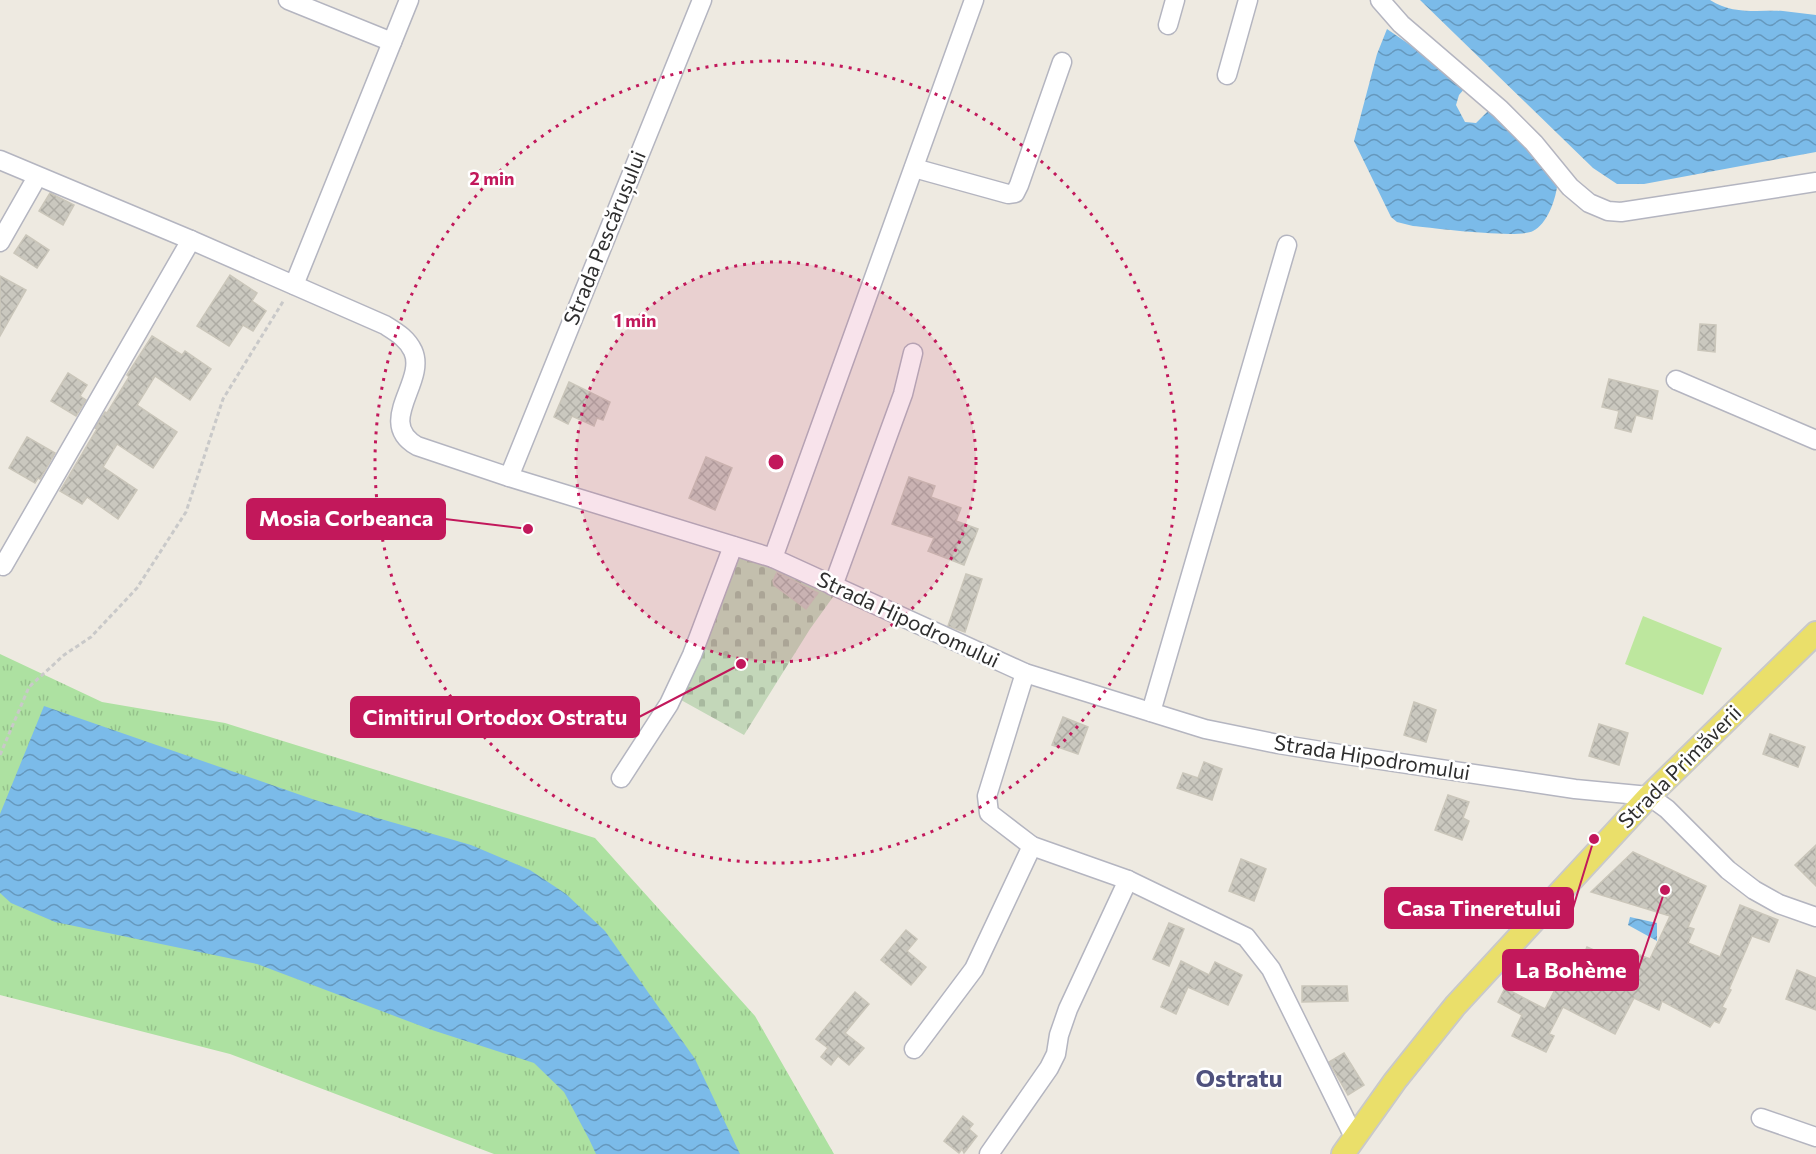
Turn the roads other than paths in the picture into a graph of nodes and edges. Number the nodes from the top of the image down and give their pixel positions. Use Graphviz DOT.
graph roads {
  1 [pos="288,0"];
  2 [pos="409,0"];
  3 [pos="702,0"];
  4 [pos="974,0"];
  5 [pos="1175,0"];
  6 [pos="1248,0"];
  7 [pos="1380,0"];
  8 [pos="1168,25"];
  9 [pos="392,42"];
  10 [pos="1062,62"];
  11 [pos="1227,75"];
  12 [pos="0,160"];
  13 [pos="914,168"];
  14 [pos="38,177"];
  15 [pos="1816,182"];
  16 [pos="191,240"];
  17 [pos="0,242"];
  18 [pos="1287,245"];
  19 [pos="294,285"];
  20 [pos="913,353"];
  21 [pos="1676,380"];
  22 [pos="1816,440"];
  23 [pos="509,477"];
  24 [pos="733,546"];
  25 [pos="773,558"];
  26 [pos="3,566"];
  27 [pos="833,586"];
  28 [pos="1816,633"];
  29 [pos="1024,673"];
  30 [pos="1151,712"];
  31 [pos="621,778"];
  32 [pos="1649,796"];
  33 [pos="1032,846"];
  34 [pos="1128,880"];
  35 [pos="1816,917"];
  36 [pos="914,1050"];
  37 [pos="1761,1118"];
  38 [pos="1816,1137"];
  39 [pos="1349,1145"];
  40 [pos="989,1154"];
  1 -- 9 [label="street"];
  2 -- 9 [label="street"];
  3 -- 23 [label="street, Strada Pescărușului"];
  4 -- 13 [label="street"];
  5 -- 8 [label="street"];
  6 -- 11 [label="street"];
  7 -- 15 [label="street"];
  9 -- 19 [label="street"];
  10 -- 13 [label="street"];
  12 -- 14 [label="street, Strada Hipodromului"];
  13 -- 25 [label="street"];
  14 -- 16 [label="street, Strada Hipodromului"];
  14 -- 17 [label="street"];
  16 -- 19 [label="street, Strada Hipodromului"];
  16 -- 26 [label="street"];
  18 -- 30 [label="street"];
  19 -- 23 [label="street, Strada Hipodromului"];
  20 -- 27 [label="street"];
  21 -- 22 [label="street"];
  23 -- 24 [label="street, Strada Hipodromului"];
  24 -- 25 [label="street, Strada Hipodromului"];
  24 -- 31 [label="street"];
  25 -- 27 [label="street, Strada Hipodromului"];
  27 -- 29 [label="street, Strada Hipodromului"];
  28 -- 32 [label="main road, Strada Primăverii"];
  29 -- 30 [label="street, Strada Hipodromului"];
  29 -- 33 [label="street"];
  30 -- 32 [label="street, Strada Hipodromului"];
  32 -- 35 [label="street"];
  32 -- 39 [label="main road, Strada Primăverii"];
  33 -- 34 [label="street"];
  33 -- 36 [label="street"];
  34 -- 39 [label="street"];
  34 -- 40 [label="street"];
  37 -- 38 [label="street"];
}
